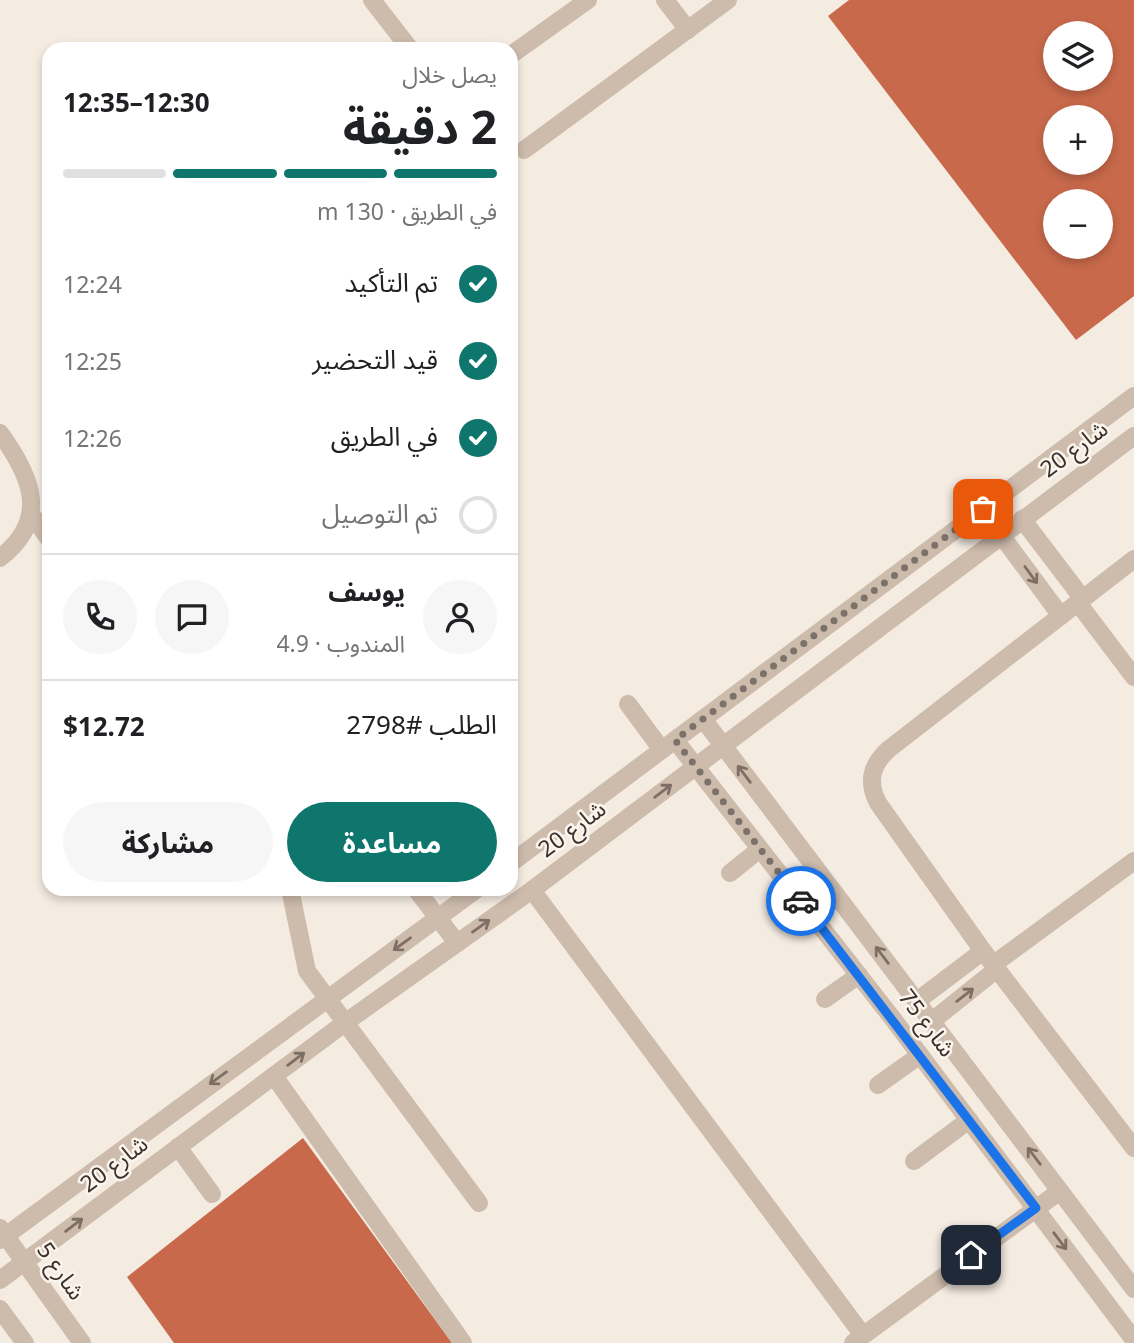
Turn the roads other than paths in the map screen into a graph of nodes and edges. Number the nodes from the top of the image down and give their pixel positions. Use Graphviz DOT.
graph roads {
  1 [pos="372,0"];
  2 [pos="588,0"];
  3 [pos="665,0"];
  4 [pos="728,0"];
  5 [pos="688,30"];
  6 [pos="405,42"];
  7 [pos="518,50"];
  8 [pos="524,150"];
  9 [pos="1134,396"];
  10 [pos="0,433"];
  11 [pos="1134,436"];
  12 [pos="31,514"];
  13 [pos="1022,519"];
  14 [pos="42,530"];
  15 [pos="1001,535"];
  16 [pos="0,558"];
  17 [pos="1134,559"];
  18 [pos="1080,601"];
  19 [pos="1061,616"];
  20 [pos="1134,677"];
  21 [pos="628,704"];
  22 [pos="703,719"];
  23 [pos="668,745"];
  24 [pos="723,746"];
  25 [pos="696,766"];
  26 [pos="760,849"];
  27 [pos="518,858"];
  28 [pos="1134,861"];
  29 [pos="730,873"];
  30 [pos="532,890"];
  31 [pos="291,896"];
  32 [pos="421,896"];
  33 [pos="468,896"];
  34 [pos="800,900"];
  35 [pos="781,914"];
  36 [pos="438,918"];
  37 [pos="457,943"];
  38 [pos="991,961"];
  39 [pos="859,975"];
  40 [pos="328,998"];
  41 [pos="825,999"];
  42 [pos="917,1001"];
  43 [pos="932,1020"];
  44 [pos="346,1022"];
  45 [pos="920,1055"];
  46 [pos="274,1076"];
  47 [pos="878,1085"];
  48 [pos="969,1119"];
  49 [pos="178,1147"];
  50 [pos="1134,1148"];
  51 [pos="914,1161"];
  52 [pos="1060,1191"];
  53 [pos="212,1194"];
  54 [pos="479,1203"];
  55 [pos="1036,1208"];
  56 [pos="2,1234"];
  57 [pos="25,1262"];
  58 [pos="0,1280"];
  59 [pos="1134,1289"];
  60 [pos="0,1309"];
  61 [pos="857,1339"];
  62 [pos="1134,1340"];
  63 [pos="25,1343"];
  64 [pos="82,1343"];
  65 [pos="463,1343"];
  1 -- 6 [label="street"];
  2 -- 7 [label="street"];
  3 -- 5 [label="street"];
  4 -- 5 [label="street"];
  5 -- 8 [label="street"];
  9 -- 22 [label="street, شارع 20"];
  10 -- 12 [label="street"];
  11 -- 13 [label="street, شارع 20"];
  12 -- 14 [label="street"];
  12 -- 16 [label="street"];
  13 -- 15 [label="street, شارع 20"];
  13 -- 18 [label="street"];
  15 -- 19 [label="street, one-way"];
  15 -- 24 [label="street, شارع 20"];
  17 -- 18 [label="street"];
  18 -- 19 [label="street"];
  18 -- 20 [label="street"];
  19 -- 38 [label="street"];
  21 -- 23 [label="street, شارع 75"];
  22 -- 23 [label="street, شارع 20"];
  22 -- 24 [label="street, شارع 75"];
  23 -- 25 [label="street, شارع 75"];
  23 -- 27 [label="street, شارع 20"];
  24 -- 25 [label="street, شارع 20"];
  42 -- 24 [label="street, شارع 75, one-way"];
  25 -- 26 [label="street, شارع 75"];
  30 -- 25 [label="street, شارع 20, one-way"];
  26 -- 29 [label="street"];
  26 -- 34 [label="street, شارع 75"];
  28 -- 38 [label="street"];
  37 -- 30 [label="street, شارع 20, one-way"];
  30 -- 61 [label="street"];
  31 -- 40 [label="street"];
  32 -- 36 [label="street"];
  33 -- 36 [label="street, شارع 20"];
  34 -- 35 [label="street"];
  34 -- 39 [label="street, شارع 75"];
  36 -- 37 [label="street"];
  36 -- 40 [label="street, شارع 20, one-way"];
  37 -- 44 [label="street, شارع 20"];
  38 -- 42 [label="street"];
  43 -- 38 [label="street, one-way"];
  38 -- 50 [label="street"];
  39 -- 41 [label="street"];
  39 -- 45 [label="street, شارع 75"];
  40 -- 44 [label="street"];
  40 -- 56 [label="street, شارع 20, one-way"];
  42 -- 43 [label="street, شارع 75"];
  52 -- 43 [label="street, شارع 75, one-way"];
  46 -- 44 [label="street, شارع 20, one-way"];
  44 -- 54 [label="street"];
  45 -- 47 [label="street"];
  45 -- 48 [label="street, شارع 75"];
  46 -- 49 [label="street, شارع 20"];
  46 -- 65 [label="street"];
  48 -- 51 [label="street"];
  48 -- 55 [label="street, شارع 75"];
  49 -- 53 [label="street"];
  57 -- 49 [label="street, شارع 20, one-way"];
  52 -- 55 [label="street"];
  52 -- 59 [label="street, شارع 75"];
  55 -- 61 [label="street"];
  55 -- 62 [label="street, شارع 75, one-way"];
  56 -- 57 [label="street, شارع 5"];
  57 -- 58 [label="street, شارع 20"];
  57 -- 64 [label="street, شارع 5"];
  60 -- 63 [label="street"];
}
